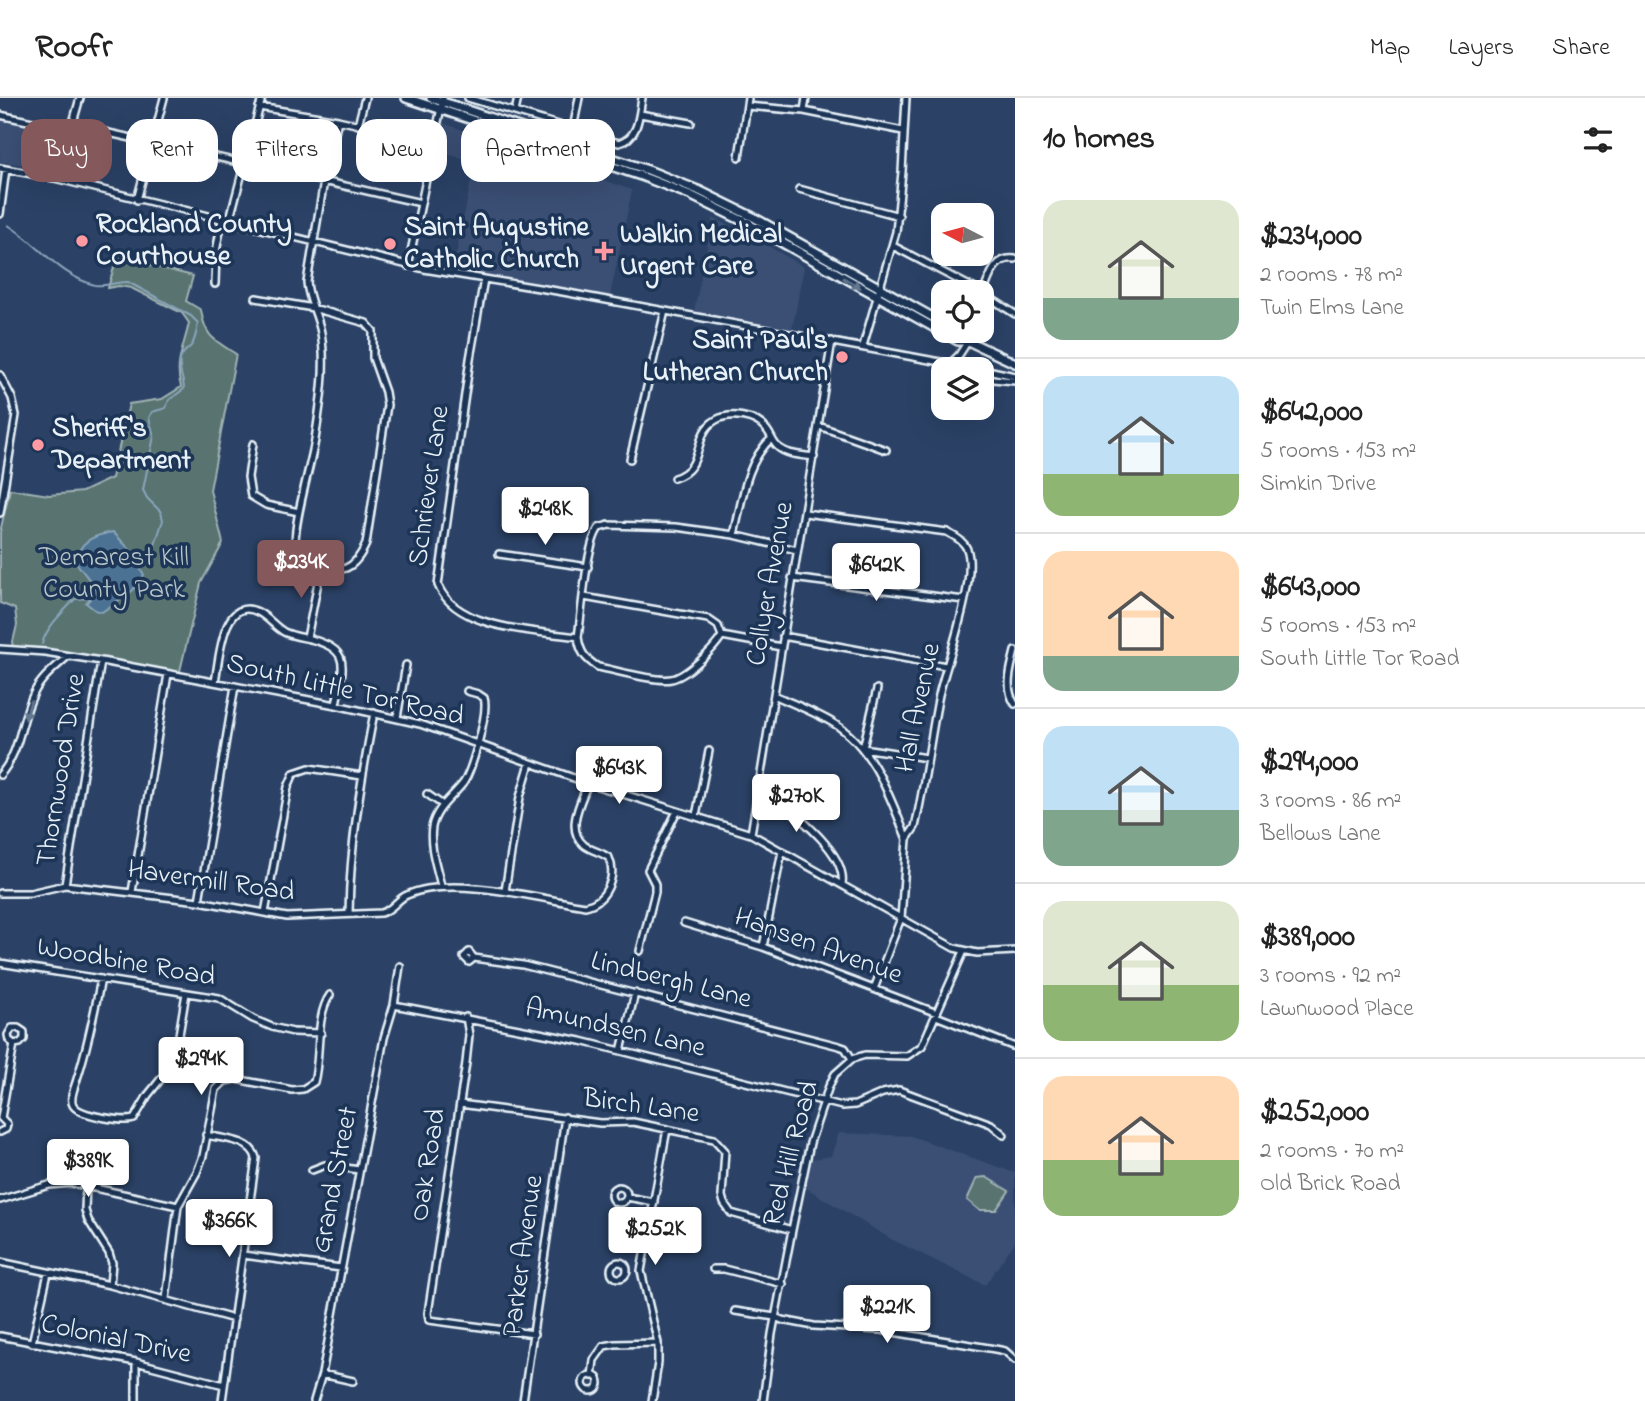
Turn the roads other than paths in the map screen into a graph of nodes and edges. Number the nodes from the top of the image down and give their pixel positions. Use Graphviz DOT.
graph roads {
  1 [pos="80,98"];
  2 [pos="164,98"];
  3 [pos="262,98"];
  4 [pos="365,98"];
  5 [pos="406,98"];
  6 [pos="431,98"];
  7 [pos="468,98"];
  8 [pos="517,98"];
  9 [pos="579,98"];
  10 [pos="642,98"];
  11 [pos="748,98"];
  12 [pos="806,98"];
  13 [pos="906,98"];
  14 [pos="442,103"];
  15 [pos="747,106"];
  16 [pos="259,107"];
  17 [pos="804,111"];
  18 [pos="515,112"];
  19 [pos="640,114"];
  20 [pos="0,115"];
  21 [pos="75,119"];
  22 [pos="158,119"];
  23 [pos="256,119"];
  24 [pos="327,119"];
  25 [pos="360,119"];
  26 [pos="538,119"];
  27 [pos="575,119"];
  28 [pos="21,120"];
  29 [pos="691,123"];
  30 [pos="903,131"];
  31 [pos="615,141"];
  32 [pos="739,157"];
  33 [pos="3,169"];
  34 [pos="21,172"];
  35 [pos="69,182"];
  36 [pos="142,182"];
  37 [pos="240,182"];
  38 [pos="325,182"];
  39 [pos="329,182"];
  40 [pos="426,182"];
  41 [pos="799,189"];
  42 [pos="137,200"];
  43 [pos="421,203"];
  44 [pos="0,214"];
  45 [pos="898,216"];
  46 [pos="222,220"];
  47 [pos="229,222"];
  48 [pos="313,241"];
  49 [pos="894,246"];
  50 [pos="1015,259"];
  51 [pos="408,266"];
  52 [pos="939,266"];
  53 [pos="937,269"];
  54 [pos="484,279"];
  55 [pos="958,280"];
  56 [pos="988,280"];
  57 [pos="215,284"];
  58 [pos="880,288"];
  59 [pos="878,297"];
  60 [pos="256,298"];
  61 [pos="994,301"];
  62 [pos="313,308"];
  63 [pos="664,311"];
  64 [pos="1015,314"];
  65 [pos="931,316"];
  66 [pos="931,326"];
  67 [pos="832,341"];
  68 [pos="972,343"];
  69 [pos="863,346"];
  70 [pos="931,361"];
  71 [pos="1015,363"];
  72 [pos="994,372"];
  73 [pos="0,375"];
  74 [pos="1015,379"];
  75 [pos="819,426"];
  76 [pos="771,439"];
  77 [pos="253,444"];
  78 [pos="886,450"];
  79 [pos="814,457"];
  80 [pos="630,459"];
  81 [pos="674,478"];
  82 [pos="0,512"];
  83 [pos="299,512"];
  84 [pos="805,513"];
  85 [pos="734,536"];
  86 [pos="797,550"];
  87 [pos="499,554"];
  88 [pos="588,566"];
  89 [pos="321,567"];
  90 [pos="792,578"];
  91 [pos="584,597"];
  92 [pos="964,600"];
  93 [pos="722,636"];
  94 [pos="783,636"];
  95 [pos="578,637"];
  96 [pos="307,638"];
  97 [pos="781,647"];
  98 [pos="0,649"];
  99 [pos="1015,651"];
  100 [pos="68,656"];
  101 [pos="101,661"];
  102 [pos="406,665"];
  103 [pos="946,666"];
  104 [pos="168,674"];
  105 [pos="215,682"];
  106 [pos="236,686"];
  107 [pos="877,689"];
  108 [pos="467,691"];
  109 [pos="774,695"];
  110 [pos="1015,704"];
  111 [pos="336,705"];
  112 [pos="374,713"];
  113 [pos="397,718"];
  114 [pos="477,743"];
  115 [pos="863,748"];
  116 [pos="709,751"];
  117 [pos="927,758"];
  118 [pos="530,763"];
  119 [pos="0,775"];
  120 [pos="362,776"];
  121 [pos="588,783"];
  122 [pos="759,785"];
  123 [pos="427,794"];
  124 [pos="443,805"];
  125 [pos="677,811"];
  126 [pos="696,816"];
  127 [pos="751,834"];
  128 [pos="907,839"];
  129 [pos="782,851"];
  130 [pos="842,884"];
  131 [pos="65,885"];
  132 [pos="441,886"];
  133 [pos="505,891"];
  134 [pos="132,892"];
  135 [pos="0,893"];
  136 [pos="199,901"];
  137 [pos="265,913"];
  138 [pos="349,913"];
  139 [pos="901,918"];
  140 [pos="684,923"];
  141 [pos="763,947"];
  142 [pos="640,951"];
  143 [pos="964,951"];
  144 [pos="1015,951"];
  145 [pos="474,958"];
  146 [pos="0,963"];
  147 [pos="400,967"];
  148 [pos="101,979"];
  149 [pos="874,989"];
  150 [pos="186,993"];
  151 [pos="635,993"];
  152 [pos="330,995"];
  153 [pos="394,1005"];
  154 [pos="937,1014"];
  155 [pos="466,1017"];
  156 [pos="321,1033"];
  157 [pos="14,1044"];
  158 [pos="1015,1046"];
  159 [pos="621,1051"];
  160 [pos="852,1059"];
  161 [pos="3,1094"];
  162 [pos="824,1100"];
  163 [pos="460,1104"];
  164 [pos="565,1117"];
  165 [pos="0,1118"];
  166 [pos="667,1129"];
  167 [pos="0,1132"];
  168 [pos="206,1135"];
  169 [pos="1004,1135"];
  170 [pos="312,1170"];
  171 [pos="359,1170"];
  172 [pos="86,1185"];
  173 [pos="627,1197"];
  174 [pos="0,1200"];
  175 [pos="654,1202"];
  176 [pos="178,1206"];
  177 [pos="792,1230"];
  178 [pos="243,1255"];
  179 [pos="0,1262"];
  180 [pos="341,1268"];
  181 [pos="713,1269"];
  182 [pos="627,1270"];
  183 [pos="641,1271"];
  184 [pos="48,1273"];
  185 [pos="783,1284"];
  186 [pos="110,1285"];
  187 [pos="166,1299"];
  188 [pos="735,1311"];
  189 [pos="775,1317"];
  190 [pos="234,1320"];
  191 [pos="534,1334"];
  192 [pos="0,1336"];
  193 [pos="32,1343"];
  194 [pos="658,1343"];
  195 [pos="1015,1360"];
  196 [pos="136,1362"];
  197 [pos="322,1374"];
  198 [pos="592,1376"];
  199 [pos="353,1381"];
  200 [pos="224,1385"];
  201 [pos="136,1401"];
  202 [pos="222,1401"];
  203 [pos="314,1401"];
  204 [pos="523,1401"];
  205 [pos="652,1401"];
  206 [pos="763,1401"];
  1 -- 21 [label="street"];
  2 -- 22 [label="street"];
  3 -- 16 [label="street"];
  4 -- 25 [label="street"];
  5 -- 14 [label="main road"];
  6 -- 14 [label="main road"];
  7 -- 18 [label="street"];
  8 -- 18 [label="street"];
  9 -- 27 [label="street"];
  10 -- 19 [label="street"];
  11 -- 15 [label="street"];
  12 -- 17 [label="street"];
  13 -- 30 [label="street"];
  14 -- 58 [label="main road"];
  14 -- 59 [label="main road, one-way"];
  15 -- 17 [label="street"];
  15 -- 32 [label="street"];
  16 -- 23 [label="street"];
  16 -- 24 [label="street"];
  17 -- 30 [label="street"];
  18 -- 26 [label="street"];
  19 -- 29 [label="street"];
  19 -- 31 [label="street"];
  20 -- 28 [label="street"];
  30 -- 45 [label="street"];
  33 -- 34 [label="street"];
  33 -- 44 [label="street"];
  35 -- 42 [label="street"];
  36 -- 42 [label="street"];
  37 -- 47 [label="street"];
  38 -- 48 [label="street"];
  39 -- 43 [label="street"];
  40 -- 43 [label="street"];
  41 -- 45 [label="street"];
  42 -- 46 [label="street"];
  43 -- 51 [label="street"];
  45 -- 49 [label="street"];
  46 -- 47 [label="street"];
  46 -- 57 [label="street"];
  47 -- 48 [label="street"];
  48 -- 51 [label="street"];
  48 -- 62 [label="street"];
  49 -- 53 [label="street"];
  49 -- 58 [label="street"];
  50 -- 56 [label="street"];
  51 -- 54 [label="street"];
  52 -- 53 [label="street"];
  53 -- 55 [label="street"];
  54 -- 63 [label="street"];
  54 -- 95 [label="street, Schriever Lane"];
  58 -- 59 [label="street"];
  58 -- 65 [label="main road"];
  59 -- 66 [label="main road"];
  59 -- 69 [label="street"];
  60 -- 62 [label="street"];
  61 -- 64 [label="street"];
  62 -- 83 [label="street"];
  62 -- 89 [label="street"];
  63 -- 67 [label="street"];
  63 -- 80 [label="street"];
  67 -- 69 [label="street"];
  67 -- 75 [label="street, Collyer Avenue"];
  68 -- 71 [label="main road"];
  69 -- 70 [label="street"];
  72 -- 74 [label="street"];
  73 -- 82 [label="street"];
  75 -- 78 [label="street"];
  75 -- 79 [label="street, Collyer Avenue"];
  76 -- 79 [label="street"];
  76 -- 81 [label="street"];
  76 -- 85 [label="street"];
  77 -- 83 [label="street"];
  79 -- 84 [label="street, Collyer Avenue"];
  83 -- 89 [label="street"];
  84 -- 86 [label="street, Collyer Avenue"];
  84 -- 92 [label="street, Hall Avenue"];
  85 -- 86 [label="street"];
  85 -- 88 [label="street"];
  86 -- 90 [label="street, Collyer Avenue"];
  87 -- 88 [label="street"];
  88 -- 91 [label="street"];
  89 -- 96 [label="street"];
  90 -- 92 [label="street"];
  90 -- 94 [label="street, Collyer Avenue"];
  91 -- 93 [label="street"];
  91 -- 95 [label="street"];
  92 -- 103 [label="street, Hall Avenue"];
  93 -- 95 [label="street"];
  93 -- 97 [label="street"];
  94 -- 97 [label="street, Collyer Avenue"];
  94 -- 103 [label="street"];
  96 -- 105 [label="street"];
  96 -- 111 [label="street"];
  97 -- 109 [label="street, Collyer Avenue"];
  98 -- 100 [label="street, South Little Tor Road"];
  99 -- 110 [label="street"];
  100 -- 101 [label="street, South Little Tor Road"];
  100 -- 119 [label="street, one-way"];
  101 -- 104 [label="street, South Little Tor Road"];
  101 -- 131 [label="street, Thornwood Drive"];
  102 -- 113 [label="street"];
  103 -- 117 [label="street, Hall Avenue"];
  104 -- 105 [label="street, South Little Tor Road"];
  104 -- 134 [label="street"];
  105 -- 106 [label="street, South Little Tor Road"];
  106 -- 111 [label="street, South Little Tor Road"];
  106 -- 136 [label="street"];
  107 -- 115 [label="street"];
  108 -- 114 [label="street"];
  109 -- 115 [label="street"];
  109 -- 122 [label="street, Collyer Avenue"];
  111 -- 112 [label="street, South Little Tor Road"];
  112 -- 113 [label="street, South Little Tor Road"];
  112 -- 120 [label="street"];
  113 -- 114 [label="street, South Little Tor Road"];
  114 -- 118 [label="street, South Little Tor Road"];
  114 -- 124 [label="street"];
  115 -- 117 [label="street"];
  115 -- 128 [label="street"];
  116 -- 126 [label="street"];
  117 -- 128 [label="street, Hall Avenue"];
  118 -- 121 [label="street, South Little Tor Road"];
  118 -- 133 [label="street"];
  120 -- 137 [label="street"];
  120 -- 138 [label="street"];
  121 -- 125 [label="street, South Little Tor Road"];
  121 -- 133 [label="street, Havermill Road"];
  122 -- 127 [label="street, Collyer Avenue"];
  122 -- 130 [label="street"];
  123 -- 124 [label="street"];
  124 -- 132 [label="street"];
  125 -- 126 [label="street, South Little Tor Road"];
  125 -- 142 [label="street"];
  126 -- 127 [label="street, South Little Tor Road"];
  127 -- 129 [label="street, South Little Tor Road"];
  128 -- 139 [label="street, Hall Avenue"];
  129 -- 130 [label="street, South Little Tor Road"];
  129 -- 141 [label="street"];
  130 -- 139 [label="street, South Little Tor Road"];
  131 -- 134 [label="street, Havermill Road"];
  131 -- 135 [label="street, Havermill Road"];
  132 -- 133 [label="street, Havermill Road"];
  132 -- 138 [label="street, Havermill Road"];
  134 -- 136 [label="street, Havermill Road"];
  136 -- 137 [label="street, Havermill Road"];
  137 -- 138 [label="street, Havermill Road"];
  139 -- 143 [label="street, South Little Tor Road"];
  139 -- 149 [label="street, Hall Avenue"];
  140 -- 141 [label="street, Hansen Avenue"];
  141 -- 149 [label="street, Hansen Avenue"];
  143 -- 144 [label="street, South Little Tor Road"];
  143 -- 154 [label="street, Red Hill Road"];
  145 -- 151 [label="street, Lindbergh Lane"];
  146 -- 148 [label="street, Woodbine Road"];
  147 -- 153 [label="street, Grand Street"];
  148 -- 150 [label="street, Woodbine Road"];
  148 -- 150 [label="street"];
  149 -- 154 [label="street, Hansen Avenue"];
  150 -- 156 [label="street, Woodbine Road"];
  151 -- 159 [label="street"];
  151 -- 160 [label="street, Lindbergh Lane"];
  152 -- 156 [label="street"];
  153 -- 155 [label="street, Amundsen Lane"];
  153 -- 171 [label="street, Grand Street"];
  154 -- 158 [label="street, Hansen Avenue"];
  154 -- 160 [label="street, Red Hill Road"];
  155 -- 159 [label="street, Amundsen Lane"];
  155 -- 163 [label="street, Oak Road"];
  156 -- 168 [label="street"];
  157 -- 161 [label="street"];
  159 -- 162 [label="street, Amundsen Lane"];
  160 -- 162 [label="street, Red Hill Road"];
  161 -- 165 [label="street"];
  162 -- 169 [label="street, Amundsen Lane"];
  162 -- 177 [label="street, Red Hill Road"];
  163 -- 164 [label="street, Birch Lane"];
  163 -- 191 [label="street, Oak Road"];
  164 -- 166 [label="street, Birch Lane"];
  164 -- 191 [label="street, Parker Avenue"];
  165 -- 167 [label="street"];
  166 -- 175 [label="street"];
  166 -- 177 [label="street, Birch Lane"];
  168 -- 176 [label="street"];
  168 -- 178 [label="street"];
  170 -- 171 [label="street"];
  171 -- 180 [label="street, Grand Street"];
  172 -- 174 [label="street"];
  172 -- 176 [label="street"];
  172 -- 186 [label="street"];
  173 -- 175 [label="street"];
  175 -- 183 [label="street"];
  176 -- 187 [label="street"];
  177 -- 185 [label="street, Red Hill Road"];
  178 -- 180 [label="street"];
  178 -- 190 [label="street"];
  179 -- 184 [label="street"];
  180 -- 197 [label="street, Grand Street"];
  181 -- 185 [label="street"];
  182 -- 183 [label="street"];
  183 -- 194 [label="street"];
  184 -- 186 [label="street"];
  184 -- 193 [label="street"];
  185 -- 189 [label="street, Red Hill Road"];
  186 -- 187 [label="street"];
  187 -- 190 [label="street"];
  188 -- 189 [label="street"];
  189 -- 195 [label="street"];
  189 -- 206 [label="street, Red Hill Road"];
  190 -- 200 [label="street"];
  191 -- 204 [label="street, Parker Avenue"];
  192 -- 193 [label="street, Colonial Drive"];
  193 -- 196 [label="street, Colonial Drive"];
  194 -- 198 [label="street"];
  194 -- 205 [label="street"];
  196 -- 200 [label="street, Colonial Drive"];
  196 -- 201 [label="street"];
  197 -- 199 [label="street"];
  197 -- 203 [label="street, Grand Street"];
  200 -- 202 [label="street"];
}
